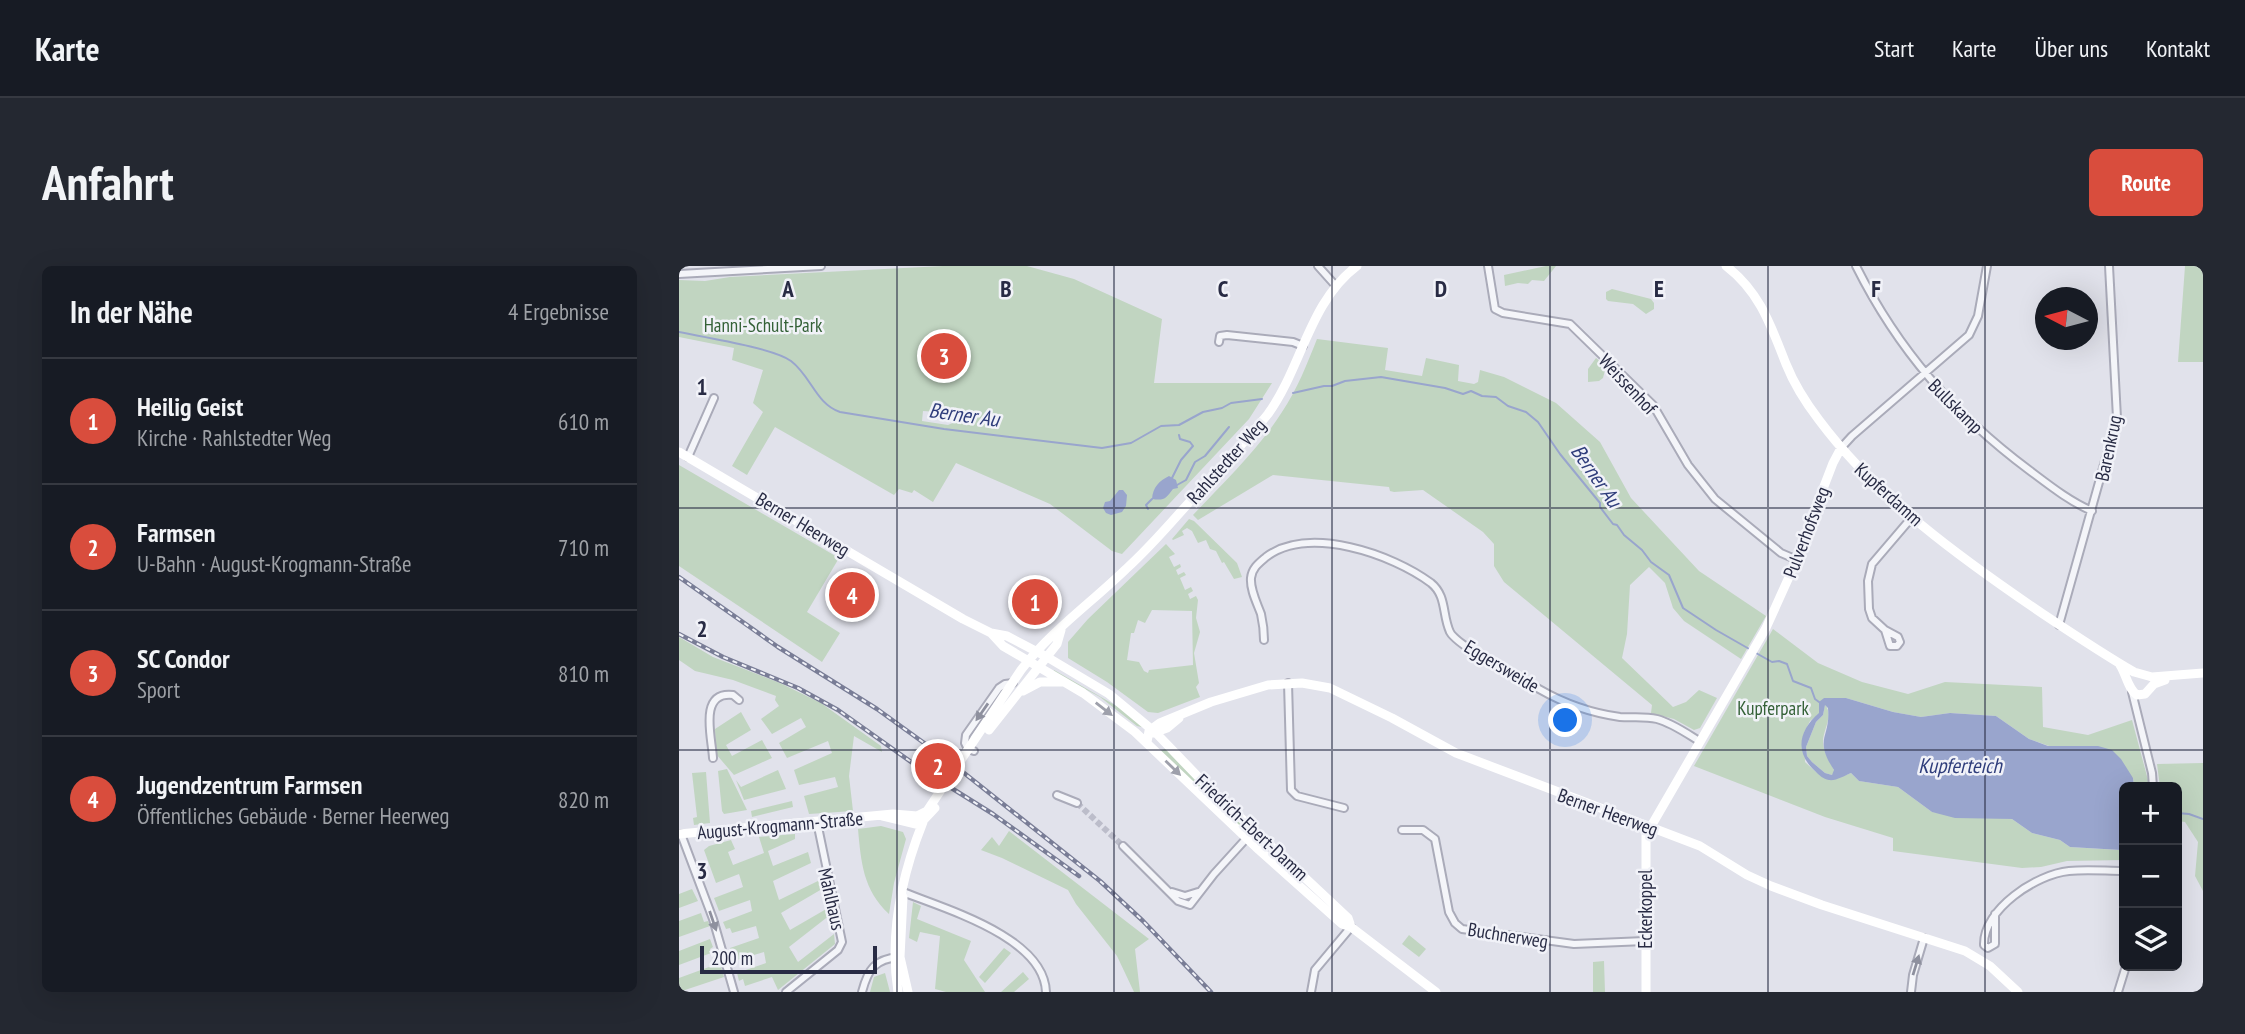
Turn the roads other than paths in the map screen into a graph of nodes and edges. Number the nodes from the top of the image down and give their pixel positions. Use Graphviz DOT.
graph roads {
  1 [pos="684,266"];
  2 [pos="821,266"];
  3 [pos="1318,266"];
  4 [pos="1357,266"];
  5 [pos="1488,266"];
  6 [pos="1726,266"];
  7 [pos="1856,266"];
  8 [pos="1987,266"];
  9 [pos="2109,266"];
  10 [pos="682,275"];
  11 [pos="1335,285"];
  12 [pos="1219,342"];
  13 [pos="1303,346"];
  14 [pos="1924,374"];
  15 [pos="714,398"];
  16 [pos="1841,448"];
  17 [pos="683,455"];
  18 [pos="2092,511"];
  19 [pos="1913,516"];
  20 [pos="1795,559"];
  21 [pos="2059,625"];
  22 [pos="1061,630"];
  23 [pos="1885,630"];
  24 [pos="991,633"];
  25 [pos="1264,640"];
  26 [pos="1036,651"];
  27 [pos="1047,657"];
  28 [pos="1028,660"];
  29 [pos="2118,662"];
  30 [pos="1039,666"];
  31 [pos="2203,673"];
  32 [pos="2143,675"];
  33 [pos="2170,677"];
  34 [pos="1066,682"];
  35 [pos="1288,683"];
  36 [pos="2151,688"];
  37 [pos="2131,689"];
  38 [pos="1016,695"];
  39 [pos="2143,695"];
  40 [pos="739,700"];
  41 [pos="2138,715"];
  42 [pos="1150,734"];
  43 [pos="1699,741"];
  44 [pos="971,750"];
  45 [pos="713,758"];
  46 [pos="2152,782"];
  47 [pos="1057,795"];
  48 [pos="1077,803"];
  49 [pos="1344,808"];
  50 [pos="817,822"];
  51 [pos="917,822"];
  52 [pos="1650,827"];
  53 [pos="1402,830"];
  54 [pos="680,834"];
  55 [pos="1250,834"];
  56 [pos="1123,846"];
  57 [pos="2119,871"];
  58 [pos="1170,891"];
  59 [pos="1200,891"];
  60 [pos="903,892"];
  61 [pos="1179,896"];
  62 [pos="1184,905"];
  63 [pos="1995,914"];
  64 [pos="1351,927"];
  65 [pos="1924,938"];
  66 [pos="1645,941"];
  67 [pos="897,957"];
  68 [pos="2124,971"];
  69 [pos="734,992"];
  70 [pos="786,992"];
  71 [pos="862,992"];
  72 [pos="898,992"];
  73 [pos="908,992"];
  74 [pos="1047,992"];
  75 [pos="1311,992"];
  76 [pos="1436,992"];
  77 [pos="1646,992"];
  78 [pos="1911,992"];
  79 [pos="2018,992"];
  80 [pos="2117,992"];
  1 -- 10 [label="street"];
  2 -- 10 [label="street"];
  3 -- 11 [label="street"];
  4 -- 11 [label="main road, Rahlstedter Weg"];
  5 -- 20 [label="street, Weissenhof"];
  6 -- 16 [label="main road, Kupferdamm"];
  7 -- 14 [label="street, Bullskamp"];
  8 -- 14 [label="street, Pulverhofsweg"];
  9 -- 18 [label="street, Barenkrug"];
  11 -- 13 [label="main road, Rahlstedter Weg"];
  12 -- 13 [label="street"];
  13 -- 22 [label="main road, Rahlstedter Weg"];
  14 -- 16 [label="street, Pulverhofsweg"];
  14 -- 18 [label="street, Bullskamp"];
  15 -- 17 [label="street, Berner Heerweg"];
  16 -- 19 [label="main road, Kupferdamm"];
  16 -- 20 [label="main road, Pulverhofsweg"];
  17 -- 24 [label="main road, Berner Heerweg"];
  18 -- 21 [label="street, Barenkrug"];
  19 -- 21 [label="main road, Kupferdamm"];
  19 -- 23 [label="street"];
  20 -- 43 [label="main road, Pulverhofsweg"];
  21 -- 29 [label="main road, Kupferdamm"];
  22 -- 26 [label="main road, Rahlstedter Weg"];
  22 -- 27 [label="main road, Rahlstedter Weg"];
  24 -- 26 [label="main road, Berner Heerweg"];
  24 -- 28 [label="main road, Berner Heerweg"];
  25 -- 43 [label="street, Eggersweide"];
  26 -- 27 [label="main road, Berner Heerweg"];
  26 -- 28 [label="main road"];
  27 -- 30 [label="main road"];
  27 -- 42 [label="main road, Berner Heerweg"];
  28 -- 30 [label="main road, Berner Heerweg"];
  28 -- 44 [label="main road, one-way"];
  29 -- 32 [label="main road, Kupferdamm"];
  29 -- 37 [label="main road"];
  30 -- 34 [label="main road, Berner Heerweg"];
  30 -- 38 [label="main road"];
  31 -- 33 [label="main road"];
  32 -- 33 [label="main road"];
  32 -- 36 [label="main road"];
  32 -- 37 [label="main road"];
  33 -- 36 [label="main road"];
  34 -- 38 [label="main road"];
  34 -- 42 [label="main road, Berner Heerweg, one-way"];
  35 -- 42 [label="main road, Berner Heerweg"];
  35 -- 49 [label="street"];
  35 -- 52 [label="main road, Berner Heerweg"];
  36 -- 39 [label="main road"];
  37 -- 39 [label="main road"];
  37 -- 41 [label="street"];
  38 -- 44 [label="main road"];
  39 -- 41 [label="street"];
  40 -- 45 [label="street"];
  41 -- 46 [label="street"];
  42 -- 55 [label="main road, Friedrich-Ebert-Damm"];
  43 -- 52 [label="main road, Pulverhofsweg"];
  44 -- 51 [label="main road"];
  44 -- 51 [label="main road"];
  47 -- 48 [label="street"];
  50 -- 51 [label="main road, August-Krogmann-Straße"];
  50 -- 54 [label="main road, August-Krogmann-Straße"];
  50 -- 70 [label="street, Mahlhaus"];
  51 -- 60 [label="main road"];
  52 -- 65 [label="main road, Berner Heerweg"];
  52 -- 66 [label="main road, Eckerkoppel"];
  53 -- 66 [label="street, Buchnerweg"];
  54 -- 69 [label="street, one-way"];
  55 -- 59 [label="street"];
  55 -- 64 [label="main road, Friedrich-Ebert-Damm"];
  56 -- 58 [label="street"];
  57 -- 63 [label="street"];
  58 -- 61 [label="street"];
  58 -- 62 [label="street"];
  59 -- 61 [label="street"];
  59 -- 62 [label="street"];
  60 -- 67 [label="main road"];
  60 -- 74 [label="street"];
  61 -- 62 [label="street"];
  63 -- 63 [label="street"];
  64 -- 75 [label="street"];
  64 -- 76 [label="main road, Friedrich-Ebert-Damm"];
  78 -- 65 [label="street, one-way"];
  65 -- 79 [label="main road, Berner Heerweg"];
  66 -- 77 [label="main road, Eckerkoppel"];
  67 -- 71 [label="street"];
  67 -- 72 [label="main road"];
  67 -- 73 [label="main road"];
  68 -- 80 [label="street"];
}
